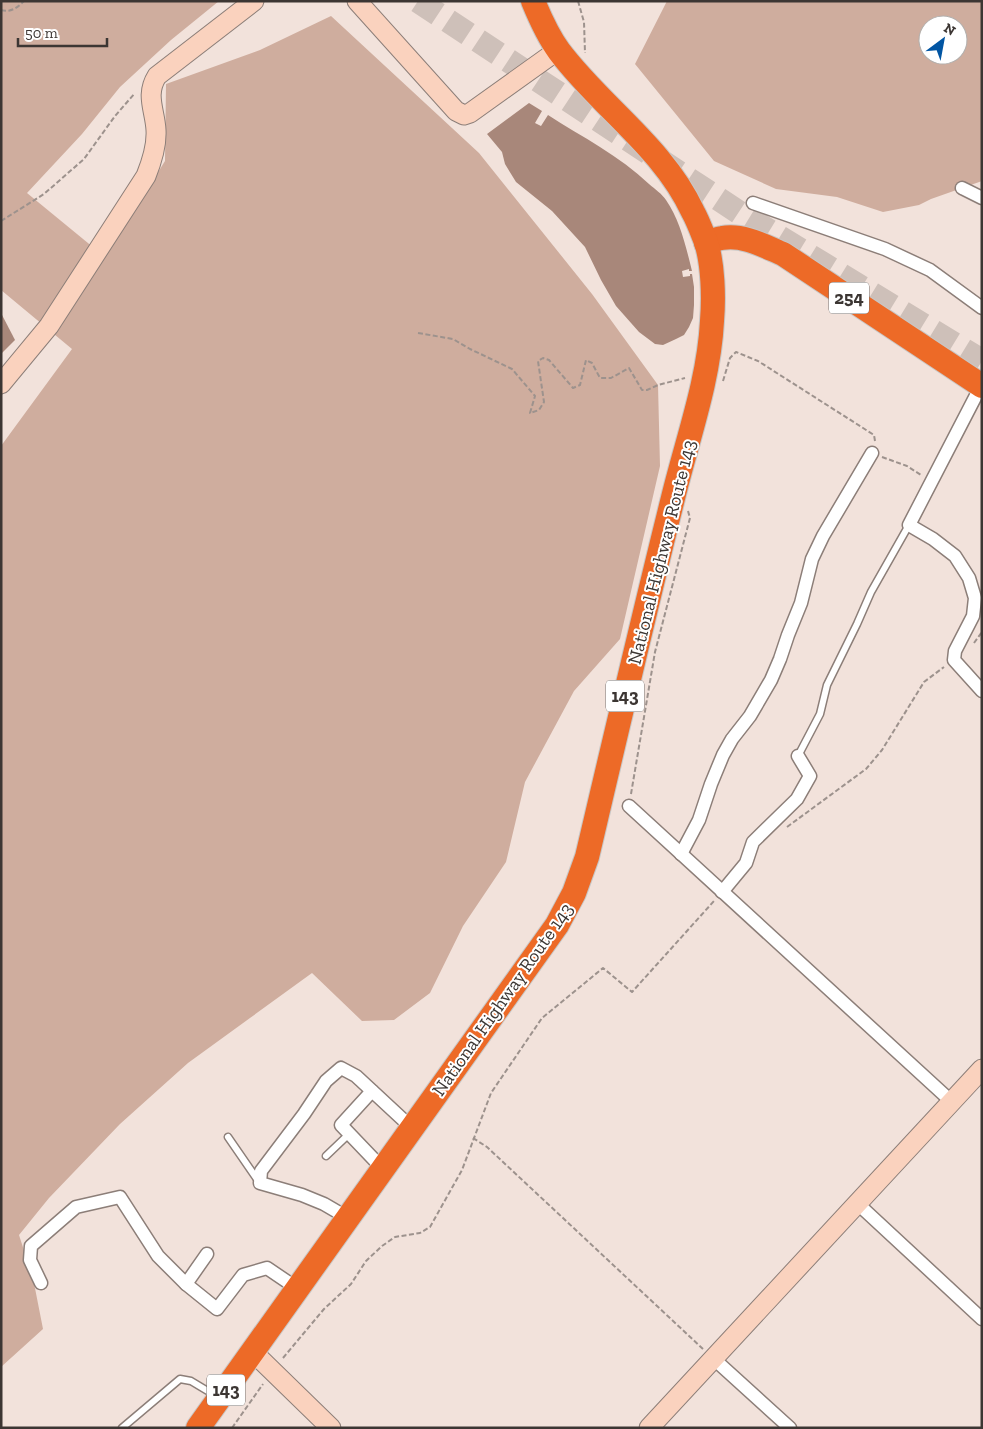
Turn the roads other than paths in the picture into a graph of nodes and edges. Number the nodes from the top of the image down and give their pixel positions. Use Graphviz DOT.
graph roads {
  1 [pos="254,1"];
  2 [pos="356,1"];
  3 [pos="533,1"];
  4 [pos="558,50"];
  5 [pos="962,188"];
  6 [pos="982,198"];
  7 [pos="753,203"];
  8 [pos="706,243"];
  9 [pos="982,308"];
  10 [pos="1,384"];
  11 [pos="982,385"];
  12 [pos="872,453"];
  13 [pos="910,525"];
  14 [pos="982,691"];
  15 [pos="798,756"];
  16 [pos="629,806"];
  17 [pos="681,854"];
  18 [pos="722,892"];
  19 [pos="982,1069"];
  20 [pos="372,1091"];
  21 [pos="952,1102"];
  22 [pos="412,1128"];
  23 [pos="349,1134"];
  24 [pos="228,1137"];
  25 [pos="326,1156"];
  26 [pos="383,1169"];
  27 [pos="260,1183"];
  28 [pos="858,1204"];
  29 [pos="348,1218"];
  30 [pos="206,1254"];
  31 [pos="41,1282"];
  32 [pos="186,1284"];
  33 [pos="298,1289"];
  34 [pos="982,1318"];
  35 [pos="253,1352"];
  36 [pos="714,1359"];
  37 [pos="220,1398"];
  38 [pos="122,1428"];
  39 [pos="198,1428"];
  40 [pos="331,1428"];
  41 [pos="649,1428"];
  42 [pos="790,1428"];
  1 -- 10 [label="street"];
  2 -- 4 [label="street"];
  3 -- 4 [label="highway, National Highway Route 143 / 143"];
  4 -- 8 [label="highway, National Highway Route 143 / 143"];
  5 -- 6 [label="street"];
  7 -- 9 [label="street"];
  8 -- 11 [label="highway, 254"];
  8 -- 22 [label="highway, National Highway Route 143 / 143"];
  11 -- 13 [label="street"];
  12 -- 17 [label="street"];
  13 -- 14 [label="street"];
  13 -- 15 [label="lane"];
  15 -- 18 [label="street"];
  16 -- 17 [label="street"];
  17 -- 18 [label="street"];
  18 -- 21 [label="street"];
  19 -- 21 [label="street"];
  20 -- 22 [label="street"];
  20 -- 23 [label="street"];
  20 -- 27 [label="street"];
  21 -- 28 [label="street"];
  22 -- 26 [label="highway, National Highway Route 143 / 143"];
  23 -- 25 [label="lane"];
  23 -- 26 [label="street"];
  24 -- 27 [label="lane"];
  26 -- 29 [label="highway, National Highway Route 143 / 143"];
  27 -- 29 [label="street"];
  28 -- 34 [label="street"];
  28 -- 36 [label="street"];
  29 -- 33 [label="highway, National Highway Route 143 / 143"];
  30 -- 32 [label="street"];
  31 -- 32 [label="street"];
  32 -- 33 [label="street"];
  33 -- 35 [label="highway, National Highway Route 143 / 143"];
  35 -- 37 [label="highway, National Highway Route 143 / 143"];
  35 -- 40 [label="street"];
  36 -- 41 [label="street"];
  36 -- 42 [label="street"];
  37 -- 38 [label="lane"];
  37 -- 39 [label="highway, National Highway Route 143 / 143"];
}
